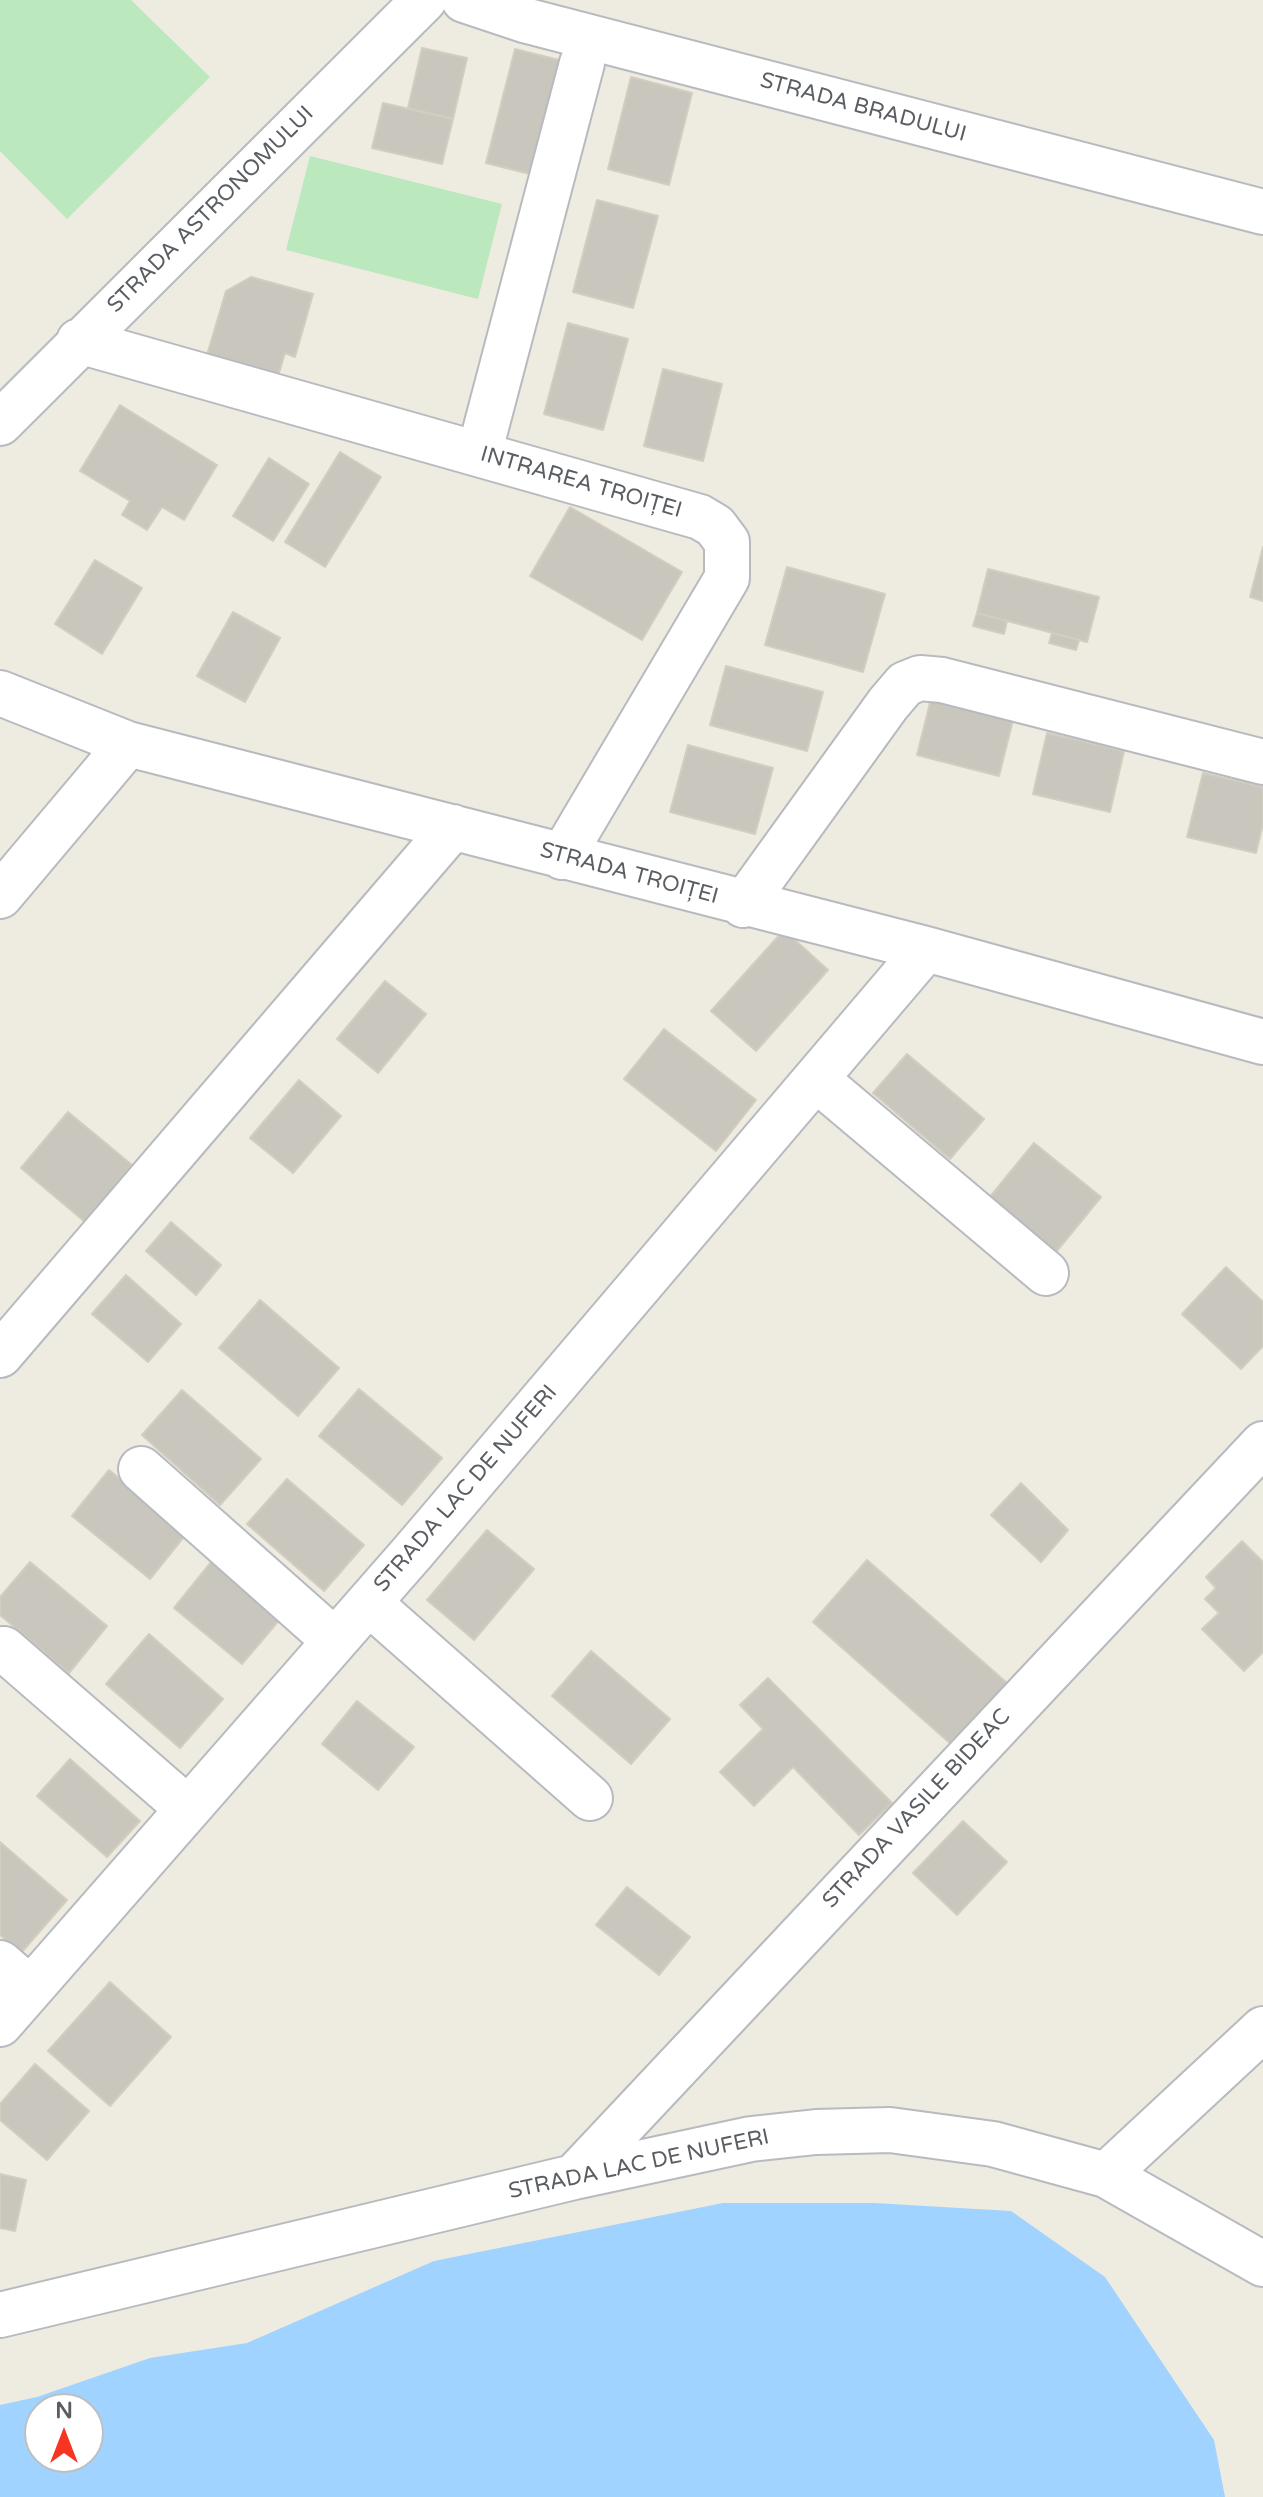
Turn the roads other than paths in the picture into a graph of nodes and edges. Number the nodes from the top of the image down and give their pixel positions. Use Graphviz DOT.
graph roads {
  1 [pos="424,0"];
  2 [pos="464,0"];
  3 [pos="582,63"];
  4 [pos="1263,212"];
  5 [pos="79,341"];
  6 [pos="0,423"];
  7 [pos="479,454"];
  8 [pos="0,693"];
  9 [pos="128,744"];
  10 [pos="1263,762"];
  11 [pos="453,827"];
  12 [pos="562,857"];
  13 [pos="0,896"];
  14 [pos="743,905"];
  15 [pos="926,949"];
  16 [pos="1263,1042"];
  17 [pos="816,1079"];
  18 [pos="1046,1273"];
  19 [pos="0,1355"];
  20 [pos="1263,1444"];
  21 [pos="141,1469"];
  22 [pos="369,1603"];
  23 [pos="335,1641"];
  24 [pos="4,1649"];
  25 [pos="590,1798"];
  26 [pos="188,1809"];
  27 [pos="15,1976"];
  28 [pos="0,2024"];
  29 [pos="1263,2029"];
  30 [pos="1106,2175"];
  31 [pos="574,2177"];
  32 [pos="1263,2264"];
  33 [pos="0,2315"];
  1 -- 5 [label="street, STRADA ASTRONOMULUI"];
  2 -- 4 [label="street, STRADA BRADULUI"];
  3 -- 7 [label="street"];
  5 -- 6 [label="street, STRADA ASTRONOMULUI"];
  5 -- 7 [label="street, INTRAREA TROIȚEI"];
  7 -- 12 [label="street, INTRAREA TROIȚEI"];
  8 -- 9 [label="street, STRADA TROIȚEI"];
  9 -- 11 [label="street, STRADA TROIȚEI"];
  9 -- 13 [label="street"];
  10 -- 14 [label="street"];
  11 -- 12 [label="street, STRADA TROIȚEI"];
  11 -- 19 [label="street"];
  12 -- 14 [label="street, STRADA TROIȚEI"];
  14 -- 15 [label="street, STRADA TROIȚEI"];
  15 -- 16 [label="street, STRADA TROIȚEI"];
  15 -- 17 [label="street, STRADA LAC DE NUFERI"];
  17 -- 18 [label="street"];
  17 -- 22 [label="street, STRADA LAC DE NUFERI"];
  20 -- 31 [label="street, STRADA VASILE BIDEAC"];
  21 -- 23 [label="street"];
  22 -- 23 [label="street, STRADA LAC DE NUFERI"];
  22 -- 25 [label="street"];
  23 -- 26 [label="street, STRADA LAC DE NUFERI"];
  24 -- 26 [label="street"];
  26 -- 27 [label="street, STRADA LAC DE NUFERI"];
  27 -- 28 [label="street, STRADA LAC DE NUFERI"];
  29 -- 30 [label="street"];
  30 -- 31 [label="street, STRADA LAC DE NUFERI"];
  30 -- 32 [label="street, STRADA LAC DE NUFERI"];
  31 -- 33 [label="street, STRADA LAC DE NUFERI"];
}
